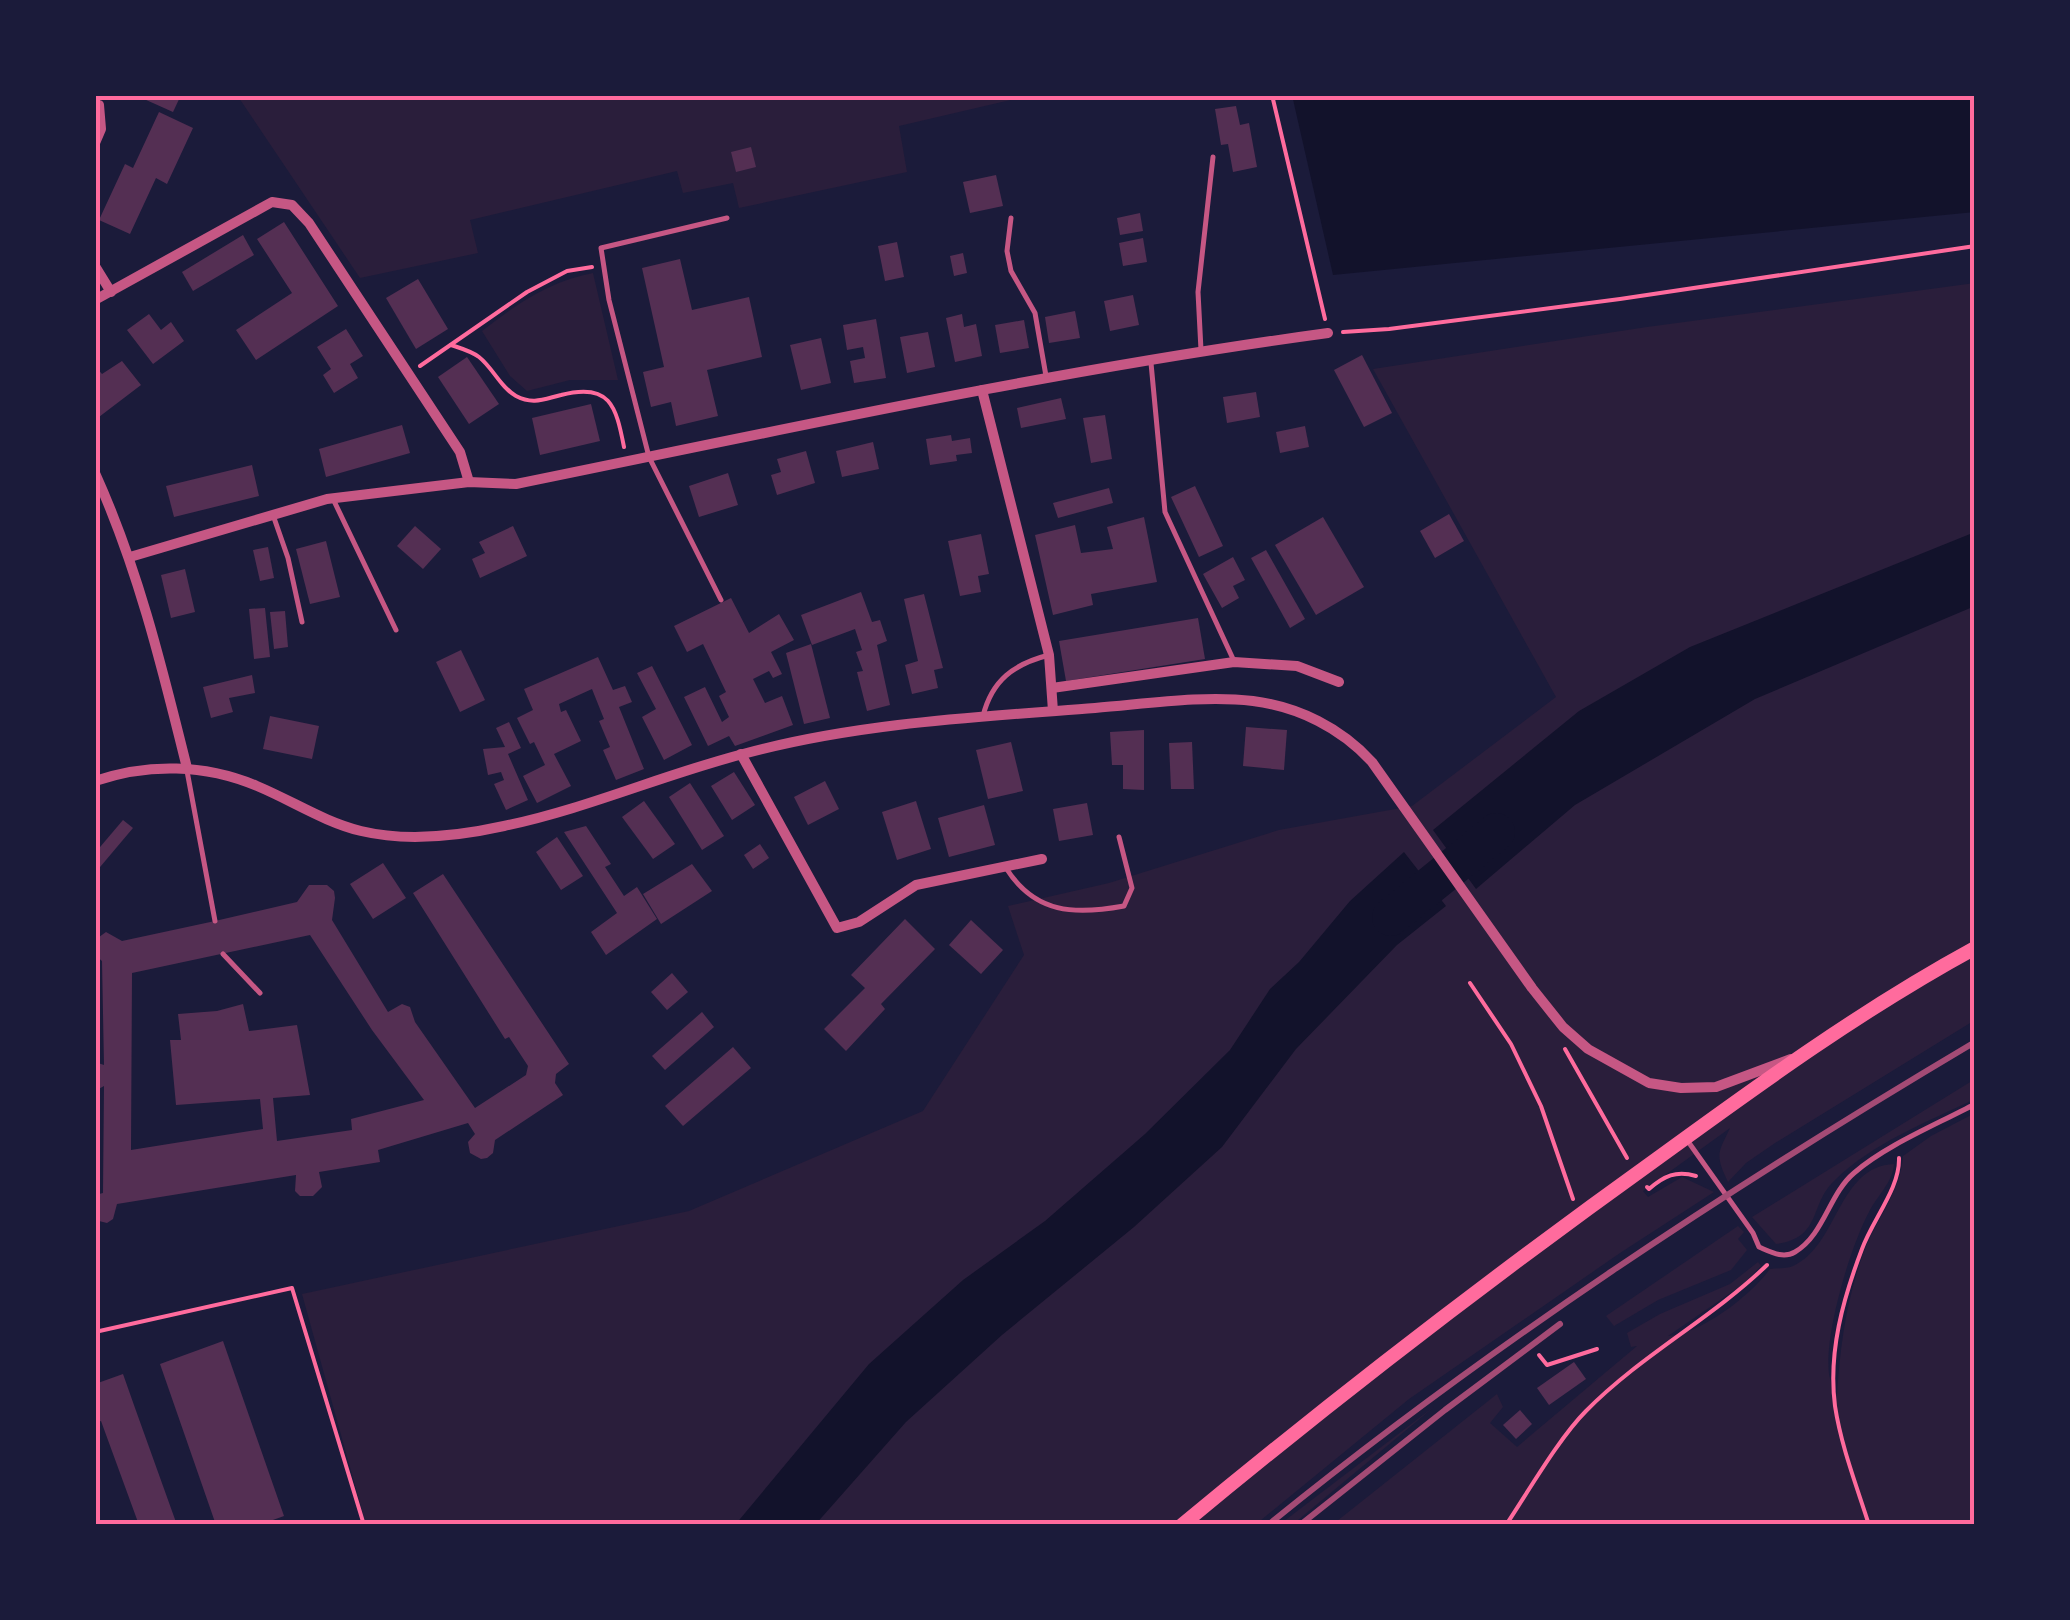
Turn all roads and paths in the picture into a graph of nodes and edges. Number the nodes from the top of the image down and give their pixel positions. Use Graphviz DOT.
graph roads {
  1 [pos="1272,95"];
  2 [pos="99,101"];
  3 [pos="95,143"];
  4 [pos="1213,157"];
  5 [pos="728,218"];
  6 [pos="1011,218"];
  7 [pos="1975,246"];
  8 [pos="602,265"];
  9 [pos="95,266"];
  10 [pos="111,292"];
  11 [pos="95,300"];
  12 [pos="1328,333"];
  13 [pos="451,344"];
  14 [pos="1201,350"];
  15 [pos="1150,360"];
  16 [pos="408,374"];
  17 [pos="1046,379"];
  18 [pos="982,390"];
  19 [pos="649,457"];
  20 [pos="626,462"];
  21 [pos="95,472"];
  22 [pos="470,482"];
  23 [pos="332,498"];
  24 [pos="273,515"];
  25 [pos="130,557"];
  26 [pos="721,600"];
  27 [pos="302,622"];
  28 [pos="396,630"];
  29 [pos="1048,654"];
  30 [pos="1234,662"];
  31 [pos="1339,682"];
  32 [pos="1052,688"];
  33 [pos="1053,711"];
  34 [pos="983,716"];
  35 [pos="742,754"];
  36 [pos="187,768"];
  37 [pos="95,781"];
  38 [pos="1120,837"];
  39 [pos="1042,859"];
  40 [pos="1005,866"];
  41 [pos="215,921"];
  42 [pos="1975,948"];
  43 [pos="223,954"];
  44 [pos="1470,984"];
  45 [pos="260,993"];
  46 [pos="1560,1040"];
  47 [pos="1796,1057"];
  48 [pos="1975,1104"];
  49 [pos="1685,1138"];
  50 [pos="1898,1146"];
  51 [pos="1638,1172"];
  52 [pos="1723,1189"];
  53 [pos="1579,1215"];
  54 [pos="1778,1255"];
  55 [pos="95,1332"];
  56 [pos="1596,1350"];
  57 [pos="1539,1355"];
  58 [pos="364,1525"];
  59 [pos="1182,1525"];
  60 [pos="1506,1525"];
  61 [pos="1868,1525"];
  1 -- 12 [label="path"];
  2 -- 3 [label="street"];
  4 -- 14 [label="lane"];
  5 -- 8 [label="lane"];
  6 -- 17 [label="lane"];
  7 -- 12 [label="path"];
  8 -- 13 [label="path"];
  8 -- 19 [label="lane"];
  9 -- 10 [label="street"];
  10 -- 11 [label="street"];
  10 -- 16 [label="street"];
  12 -- 14 [label="street"];
  13 -- 16 [label="path"];
  13 -- 20 [label="path"];
  14 -- 15 [label="street"];
  15 -- 17 [label="street"];
  15 -- 30 [label="lane"];
  16 -- 22 [label="street"];
  17 -- 18 [label="street"];
  18 -- 19 [label="street"];
  18 -- 29 [label="street"];
  19 -- 20 [label="street"];
  19 -- 26 [label="lane"];
  20 -- 22 [label="street"];
  21 -- 25 [label="street"];
  22 -- 23 [label="street"];
  23 -- 24 [label="street"];
  23 -- 28 [label="lane"];
  24 -- 25 [label="street"];
  24 -- 27 [label="lane"];
  25 -- 36 [label="street"];
  29 -- 32 [label="street"];
  29 -- 34 [label="lane"];
  30 -- 31 [label="street"];
  30 -- 32 [label="street"];
  32 -- 33 [label="street"];
  33 -- 34 [label="street"];
  33 -- 47 [label="street"];
  34 -- 35 [label="street"];
  35 -- 36 [label="street"];
  35 -- 40 [label="street"];
  36 -- 37 [label="street"];
  36 -- 41 [label="lane"];
  38 -- 40 [label="lane"];
  39 -- 40 [label="street"];
  42 -- 47 [label="main road"];
  43 -- 45 [label="lane"];
  44 -- 53 [label="path"];
  46 -- 51 [label="path"];
  47 -- 49 [label="main road"];
  48 -- 50 [label="lane"];
  49 -- 51 [label="main road"];
  49 -- 52 [label="lane"];
  50 -- 54 [label="lane"];
  50 -- 61 [label="path"];
  51 -- 52 [label="path"];
  51 -- 53 [label="main road"];
  52 -- 54 [label="lane"];
  53 -- 59 [label="main road"];
  54 -- 60 [label="path"];
  55 -- 58 [label="path"];
  56 -- 57 [label="path"];
}
